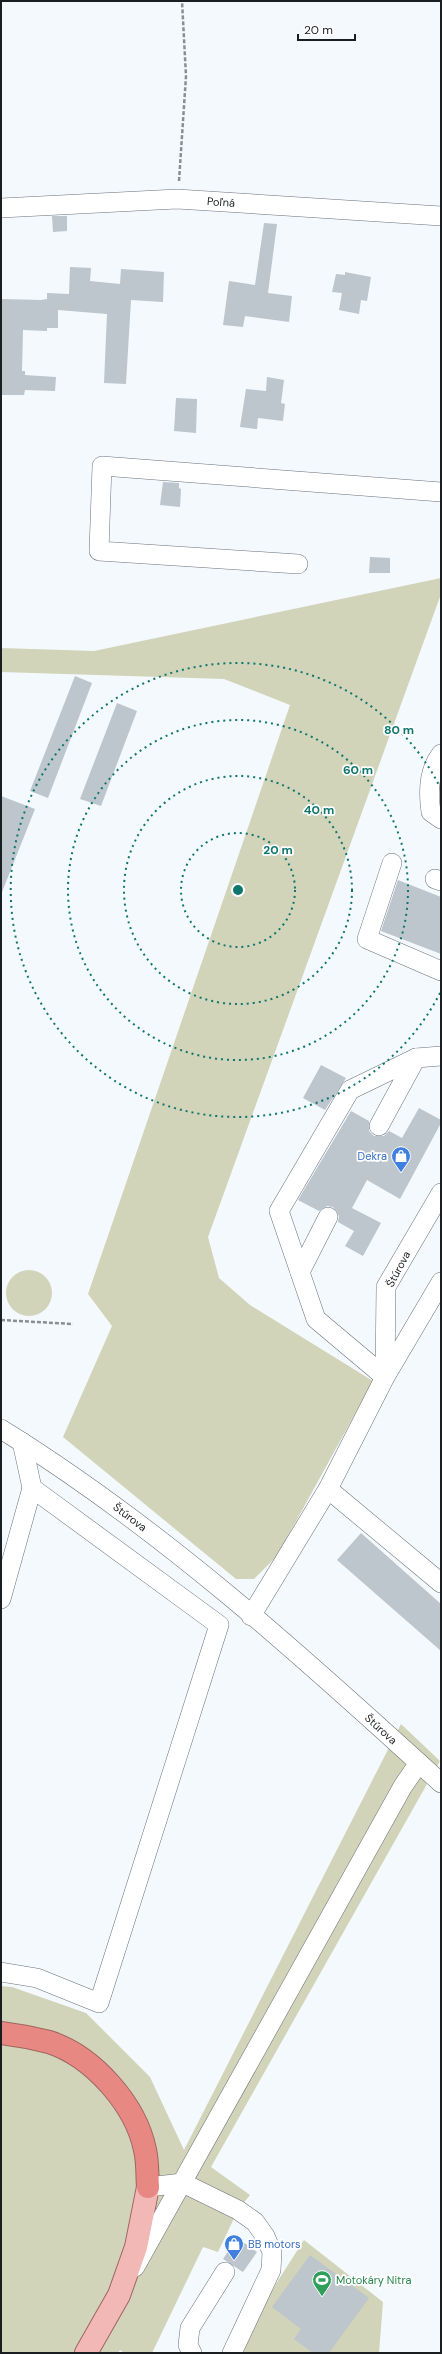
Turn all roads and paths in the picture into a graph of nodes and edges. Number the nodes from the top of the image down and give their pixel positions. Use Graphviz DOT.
graph roads {
  1 [pos="182,1"];
  2 [pos="177,199"];
  3 [pos="1,208"];
  4 [pos="441,216"];
  5 [pos="441,492"];
  6 [pos="298,564"];
  7 [pos="441,754"];
  8 [pos="441,819"];
  9 [pos="392,863"];
  10 [pos="441,971"];
  11 [pos="441,1056"];
  12 [pos="416,1058"];
  13 [pos="379,1126"];
  14 [pos="441,1193"];
  15 [pos="328,1217"];
  16 [pos="300,1272"];
  17 [pos="441,1282"];
  18 [pos="1,1320"];
  19 [pos="73,1324"];
  20 [pos="385,1377"];
  21 [pos="1,1429"];
  22 [pos="22,1442"];
  23 [pos="32,1488"];
  24 [pos="328,1488"];
  25 [pos="441,1583"];
  26 [pos="1,1599"];
  27 [pos="251,1616"];
  28 [pos="419,1763"];
  29 [pos="441,1783"];
  30 [pos="1,1972"];
  31 [pos="1,2033"];
  32 [pos="1,2046"];
  33 [pos="183,2183"];
  34 [pos="148,2187"];
  35 [pos="225,2272"];
  36 [pos="119,2295"];
  37 [pos="90,2345"];
  38 [pos="192,2353"];
  39 [pos="232,2353"];
  1 -- 2 [label="path"];
  2 -- 3 [label="street, Poľná"];
  2 -- 4 [label="street, Poľná"];
  5 -- 6 [label="street"];
  7 -- 8 [label="street"];
  9 -- 10 [label="street"];
  11 -- 12 [label="street"];
  12 -- 13 [label="street"];
  12 -- 16 [label="street"];
  14 -- 20 [label="street, Štúrova"];
  15 -- 16 [label="street"];
  16 -- 20 [label="street"];
  17 -- 20 [label="street, Štúrova"];
  18 -- 19 [label="path"];
  20 -- 24 [label="street, Štúrova"];
  21 -- 22 [label="street, Štúrova"];
  22 -- 23 [label="street"];
  22 -- 27 [label="street, Štúrova"];
  23 -- 26 [label="street"];
  23 -- 30 [label="street"];
  24 -- 25 [label="street"];
  24 -- 27 [label="street, Štúrova"];
  27 -- 28 [label="street, Štúrova"];
  28 -- 29 [label="street, Štúrova"];
  28 -- 33 [label="street"];
  31 -- 34 [label="highway"];
  32 -- 34 [label="highway"];
  33 -- 34 [label="street"];
  33 -- 36 [label="street"];
  33 -- 39 [label="street"];
  34 -- 36 [label="main road"];
  35 -- 38 [label="street"];
  36 -- 37 [label="main road"];
}
